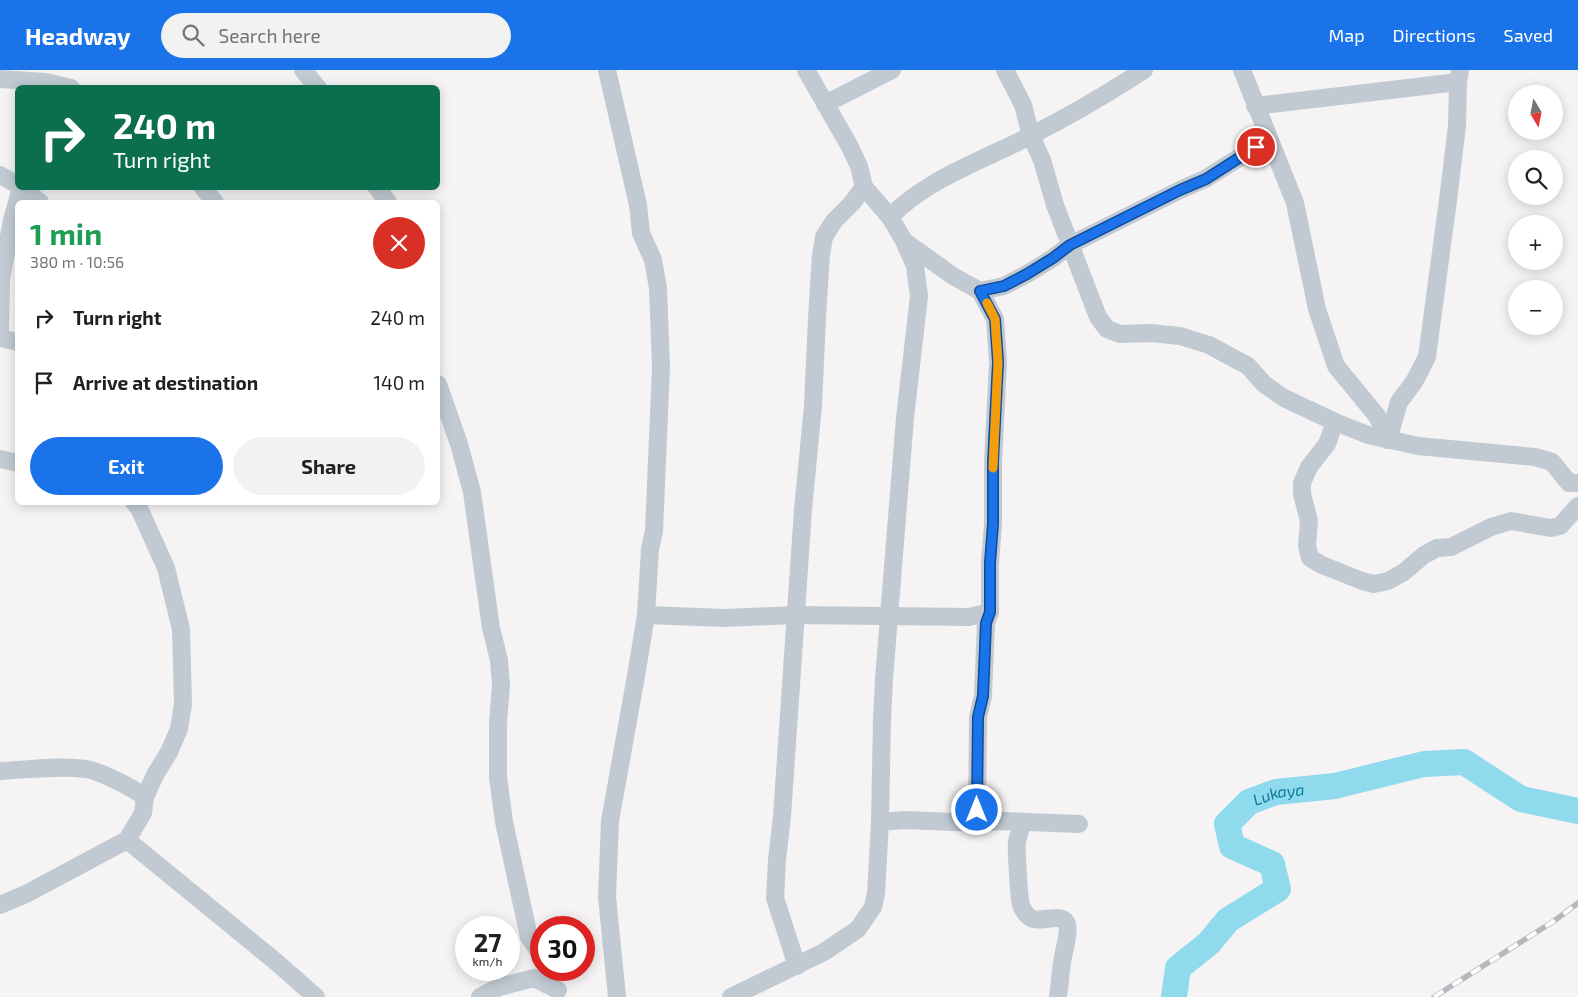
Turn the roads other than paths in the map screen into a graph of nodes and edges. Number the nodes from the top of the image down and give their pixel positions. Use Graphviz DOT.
graph roads {
  1 [pos="303,70"];
  2 [pos="607,70"];
  3 [pos="806,70"];
  4 [pos="892,70"];
  5 [pos="1005,70"];
  6 [pos="1144,70"];
  7 [pos="1242,70"];
  8 [pos="1459,76"];
  9 [pos="0,78"];
  10 [pos="58,85"];
  11 [pos="316,85"];
  12 [pos="825,104"];
  13 [pos="1255,106"];
  14 [pos="1031,136"];
  15 [pos="1269,139"];
  16 [pos="0,175"];
  17 [pos="15,183"];
  18 [pos="864,187"];
  19 [pos="24,190"];
  20 [pos="205,190"];
  21 [pos="379,190"];
  22 [pos="37,200"];
  23 [pos="212,200"];
  24 [pos="386,200"];
  25 [pos="15,209"];
  26 [pos="890,217"];
  27 [pos="904,241"];
  28 [pos="1070,245"];
  29 [pos="980,291"];
  30 [pos="0,336"];
  31 [pos="15,341"];
  32 [pos="440,390"];
  33 [pos="1335,422"];
  34 [pos="1388,440"];
  35 [pos="0,459"];
  36 [pos="15,462"];
  37 [pos="1578,484"];
  38 [pos="136,505"];
  39 [pos="1578,506"];
  40 [pos="990,612"];
  41 [pos="796,615"];
  42 [pos="646,616"];
  43 [pos="890,616"];
  44 [pos="0,771"];
  45 [pos="146,797"];
  46 [pos="880,822"];
  47 [pos="1022,822"];
  48 [pos="977,823"];
  49 [pos="1079,824"];
  50 [pos="127,840"];
  51 [pos="0,905"];
  52 [pos="530,938"];
  53 [pos="797,966"];
  54 [pos="555,981"];
  55 [pos="561,993"];
  56 [pos="316,997"];
  57 [pos="480,997"];
  58 [pos="618,997"];
  59 [pos="731,997"];
  60 [pos="1058,997"];
  1 -- 11 [label="street"];
  2 -- 42 [label="street"];
  3 -- 12 [label="street"];
  4 -- 12 [label="street"];
  5 -- 14 [label="street"];
  6 -- 14 [label="street"];
  7 -- 13 [label="street"];
  8 -- 13 [label="street"];
  8 -- 34 [label="street"];
  9 -- 10 [label="street"];
  12 -- 18 [label="street"];
  13 -- 15 [label="street"];
  14 -- 26 [label="street"];
  14 -- 28 [label="street"];
  15 -- 28 [label="street"];
  15 -- 34 [label="street"];
  16 -- 17 [label="street"];
  18 -- 26 [label="street"];
  18 -- 41 [label="street"];
  19 -- 22 [label="street"];
  20 -- 23 [label="street"];
  21 -- 24 [label="street"];
  25 -- 30 [label="street"];
  26 -- 27 [label="street"];
  27 -- 29 [label="street"];
  27 -- 43 [label="street"];
  28 -- 29 [label="street"];
  28 -- 33 [label="street"];
  29 -- 40 [label="street"];
  30 -- 31 [label="street"];
  32 -- 52 [label="street"];
  33 -- 34 [label="street"];
  33 -- 39 [label="street"];
  34 -- 37 [label="street"];
  35 -- 36 [label="street"];
  38 -- 45 [label="street"];
  40 -- 43 [label="street"];
  40 -- 48 [label="street"];
  41 -- 42 [label="street"];
  41 -- 43 [label="street"];
  41 -- 53 [label="street"];
  42 -- 58 [label="street"];
  43 -- 46 [label="street"];
  44 -- 45 [label="street"];
  45 -- 50 [label="street"];
  46 -- 48 [label="street"];
  46 -- 53 [label="street"];
  47 -- 48 [label="street"];
  47 -- 49 [label="street"];
  47 -- 60 [label="street"];
  50 -- 51 [label="street"];
  50 -- 56 [label="street"];
  53 -- 59 [label="street"];
  54 -- 55 [label="street"];
  55 -- 57 [label="street"];
}
